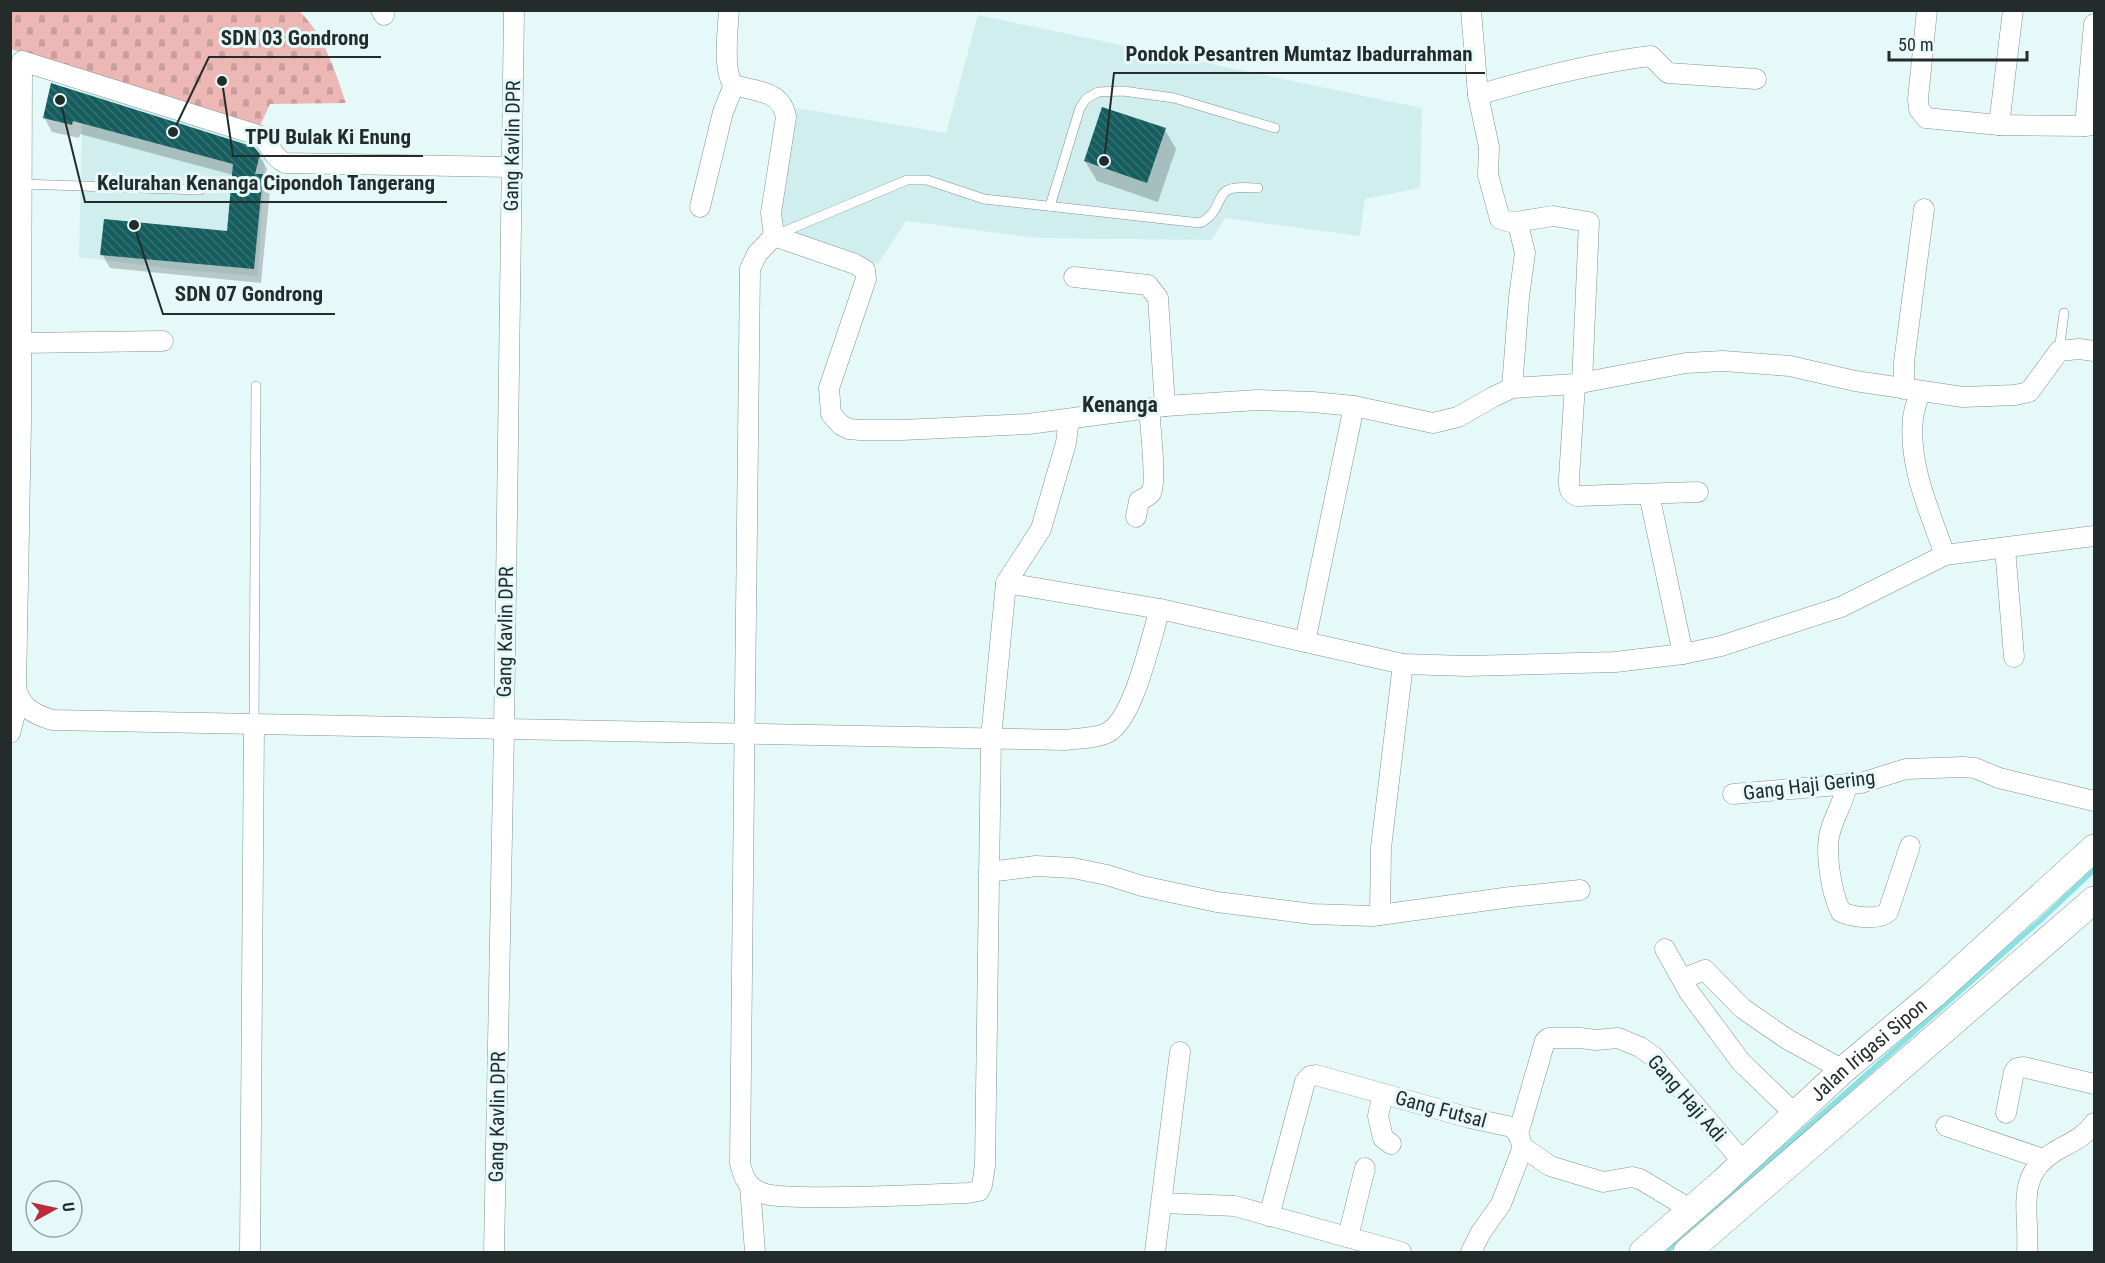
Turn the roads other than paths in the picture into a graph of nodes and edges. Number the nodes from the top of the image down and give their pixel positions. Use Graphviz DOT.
graph roads {
  1 [pos="514,10"];
  2 [pos="729,10"];
  3 [pos="1471,10"];
  4 [pos="1927,10"];
  5 [pos="2013,10"];
  6 [pos="2094,24"];
  7 [pos="1756,79"];
  8 [pos="734,85"];
  9 [pos="1478,95"];
  10 [pos="1999,125"];
  11 [pos="2090,126"];
  12 [pos="1275,128"];
  13 [pos="16,136"];
  14 [pos="511,167"];
  15 [pos="22,184"];
  16 [pos="1258,189"];
  17 [pos="200,190"];
  18 [pos="1050,206"];
  19 [pos="700,207"];
  20 [pos="1924,208"];
  21 [pos="1515,222"];
  22 [pos="774,236"];
  23 [pos="1074,277"];
  24 [pos="2064,313"];
  25 [pos="163,341"];
  26 [pos="21,343"];
  27 [pos="2059,351"];
  28 [pos="2094,351"];
  29 [pos="1579,384"];
  30 [pos="256,386"];
  31 [pos="1512,388"];
  32 [pos="1912,390"];
  33 [pos="1354,406"];
  34 [pos="1157,407"];
  35 [pos="1069,419"];
  36 [pos="1698,492"];
  37 [pos="1649,495"];
  38 [pos="1136,517"];
  39 [pos="2094,536"];
  40 [pos="2005,548"];
  41 [pos="1945,555"];
  42 [pos="1006,583"];
  43 [pos="1160,609"];
  44 [pos="1305,642"];
  45 [pos="1683,654"];
  46 [pos="2014,657"];
  47 [pos="1403,664"];
  48 [pos="19,699"];
  49 [pos="254,725"];
  50 [pos="504,730"];
  51 [pos="10,733"];
  52 [pos="746,734"];
  53 [pos="991,738"];
  54 [pos="1847,784"];
  55 [pos="1733,794"];
  56 [pos="2094,801"];
  57 [pos="1910,846"];
  58 [pos="2094,848"];
  59 [pos="989,872"];
  60 [pos="1580,891"];
  61 [pos="2094,900"];
  62 [pos="1380,915"];
  63 [pos="1665,949"];
  64 [pos="1682,978"];
  65 [pos="1180,1052"];
  66 [pos="1843,1070"];
  67 [pos="2094,1084"];
  68 [pos="1383,1094"];
  69 [pos="2006,1113"];
  70 [pos="1795,1114"];
  71 [pos="2094,1123"];
  72 [pos="1946,1126"];
  73 [pos="1520,1140"];
  74 [pos="1390,1144"];
  75 [pos="2043,1159"];
  76 [pos="1743,1162"];
  77 [pos="1365,1168"];
  78 [pos="750,1186"];
  79 [pos="1162,1203"];
  80 [pos="1690,1209"];
  81 [pos="1269,1216"];
  82 [pos="1348,1237"];
  83 [pos="250,1252"];
  84 [pos="494,1252"];
  85 [pos="755,1252"];
  86 [pos="1155,1252"];
  87 [pos="1401,1252"];
  88 [pos="1471,1252"];
  89 [pos="1643,1252"];
  90 [pos="1687,1252"];
  91 [pos="2027,1252"];
  1 -- 14 [label="street, Gang Kavlin DPR"];
  2 -- 8 [label="street"];
  3 -- 9 [label="street"];
  4 -- 10 [label="street"];
  5 -- 10 [label="street"];
  6 -- 11 [label="street"];
  7 -- 9 [label="street"];
  8 -- 19 [label="street"];
  8 -- 22 [label="street"];
  9 -- 21 [label="street"];
  10 -- 11 [label="street"];
  12 -- 18 [label="lane"];
  13 -- 14 [label="street"];
  13 -- 15 [label="street"];
  14 -- 50 [label="street, Gang Kavlin DPR"];
  15 -- 17 [label="lane"];
  15 -- 26 [label="street"];
  16 -- 18 [label="lane"];
  18 -- 22 [label="lane"];
  20 -- 32 [label="street"];
  21 -- 29 [label="street"];
  21 -- 31 [label="street"];
  22 -- 35 [label="street"];
  22 -- 52 [label="street"];
  23 -- 34 [label="street"];
  24 -- 27 [label="lane"];
  25 -- 26 [label="street"];
  26 -- 48 [label="street"];
  27 -- 28 [label="street"];
  27 -- 32 [label="street"];
  29 -- 31 [label="street"];
  29 -- 32 [label="street"];
  29 -- 37 [label="street"];
  30 -- 49 [label="lane"];
  31 -- 33 [label="street"];
  32 -- 41 [label="street"];
  33 -- 34 [label="street"];
  33 -- 44 [label="street"];
  34 -- 35 [label="street"];
  34 -- 38 [label="street"];
  35 -- 42 [label="street"];
  36 -- 37 [label="street"];
  37 -- 45 [label="street"];
  39 -- 40 [label="street"];
  40 -- 41 [label="street"];
  40 -- 46 [label="street"];
  41 -- 45 [label="street"];
  42 -- 43 [label="street"];
  42 -- 53 [label="street"];
  43 -- 44 [label="street"];
  43 -- 53 [label="street"];
  44 -- 47 [label="street"];
  45 -- 47 [label="street"];
  47 -- 62 [label="street"];
  48 -- 49 [label="street"];
  48 -- 51 [label="street"];
  49 -- 50 [label="street"];
  49 -- 83 [label="street"];
  50 -- 52 [label="street"];
  50 -- 84 [label="street, Gang Kavlin DPR"];
  52 -- 53 [label="street"];
  52 -- 78 [label="street"];
  53 -- 59 [label="street"];
  54 -- 55 [label="street, Gang Haji Gering"];
  54 -- 56 [label="street, Gang Haji Gering"];
  54 -- 57 [label="street"];
  58 -- 66 [label="street, Jalan Irigasi Sipon"];
  59 -- 62 [label="street"];
  59 -- 78 [label="street"];
  60 -- 62 [label="street"];
  61 -- 90 [label="street, Jalan Irigasi Sipon"];
  63 -- 64 [label="street"];
  64 -- 66 [label="street"];
  64 -- 70 [label="street"];
  65 -- 79 [label="street"];
  66 -- 70 [label="street, Jalan Irigasi Sipon"];
  67 -- 69 [label="street"];
  68 -- 73 [label="street, Gang Futsal"];
  68 -- 74 [label="street"];
  68 -- 81 [label="street, Gang Futsal"];
  70 -- 76 [label="street, Jalan Irigasi Sipon"];
  71 -- 75 [label="street"];
  72 -- 75 [label="street"];
  73 -- 76 [label="street, Gang Haji Adi"];
  73 -- 80 [label="street, Gang Futsal"];
  73 -- 88 [label="street"];
  75 -- 91 [label="street"];
  76 -- 80 [label="street, Jalan Irigasi Sipon"];
  77 -- 82 [label="street"];
  78 -- 85 [label="street"];
  79 -- 81 [label="street"];
  79 -- 86 [label="street"];
  80 -- 89 [label="street, Jalan Irigasi Sipon"];
  81 -- 82 [label="street"];
  82 -- 87 [label="street"];
}
